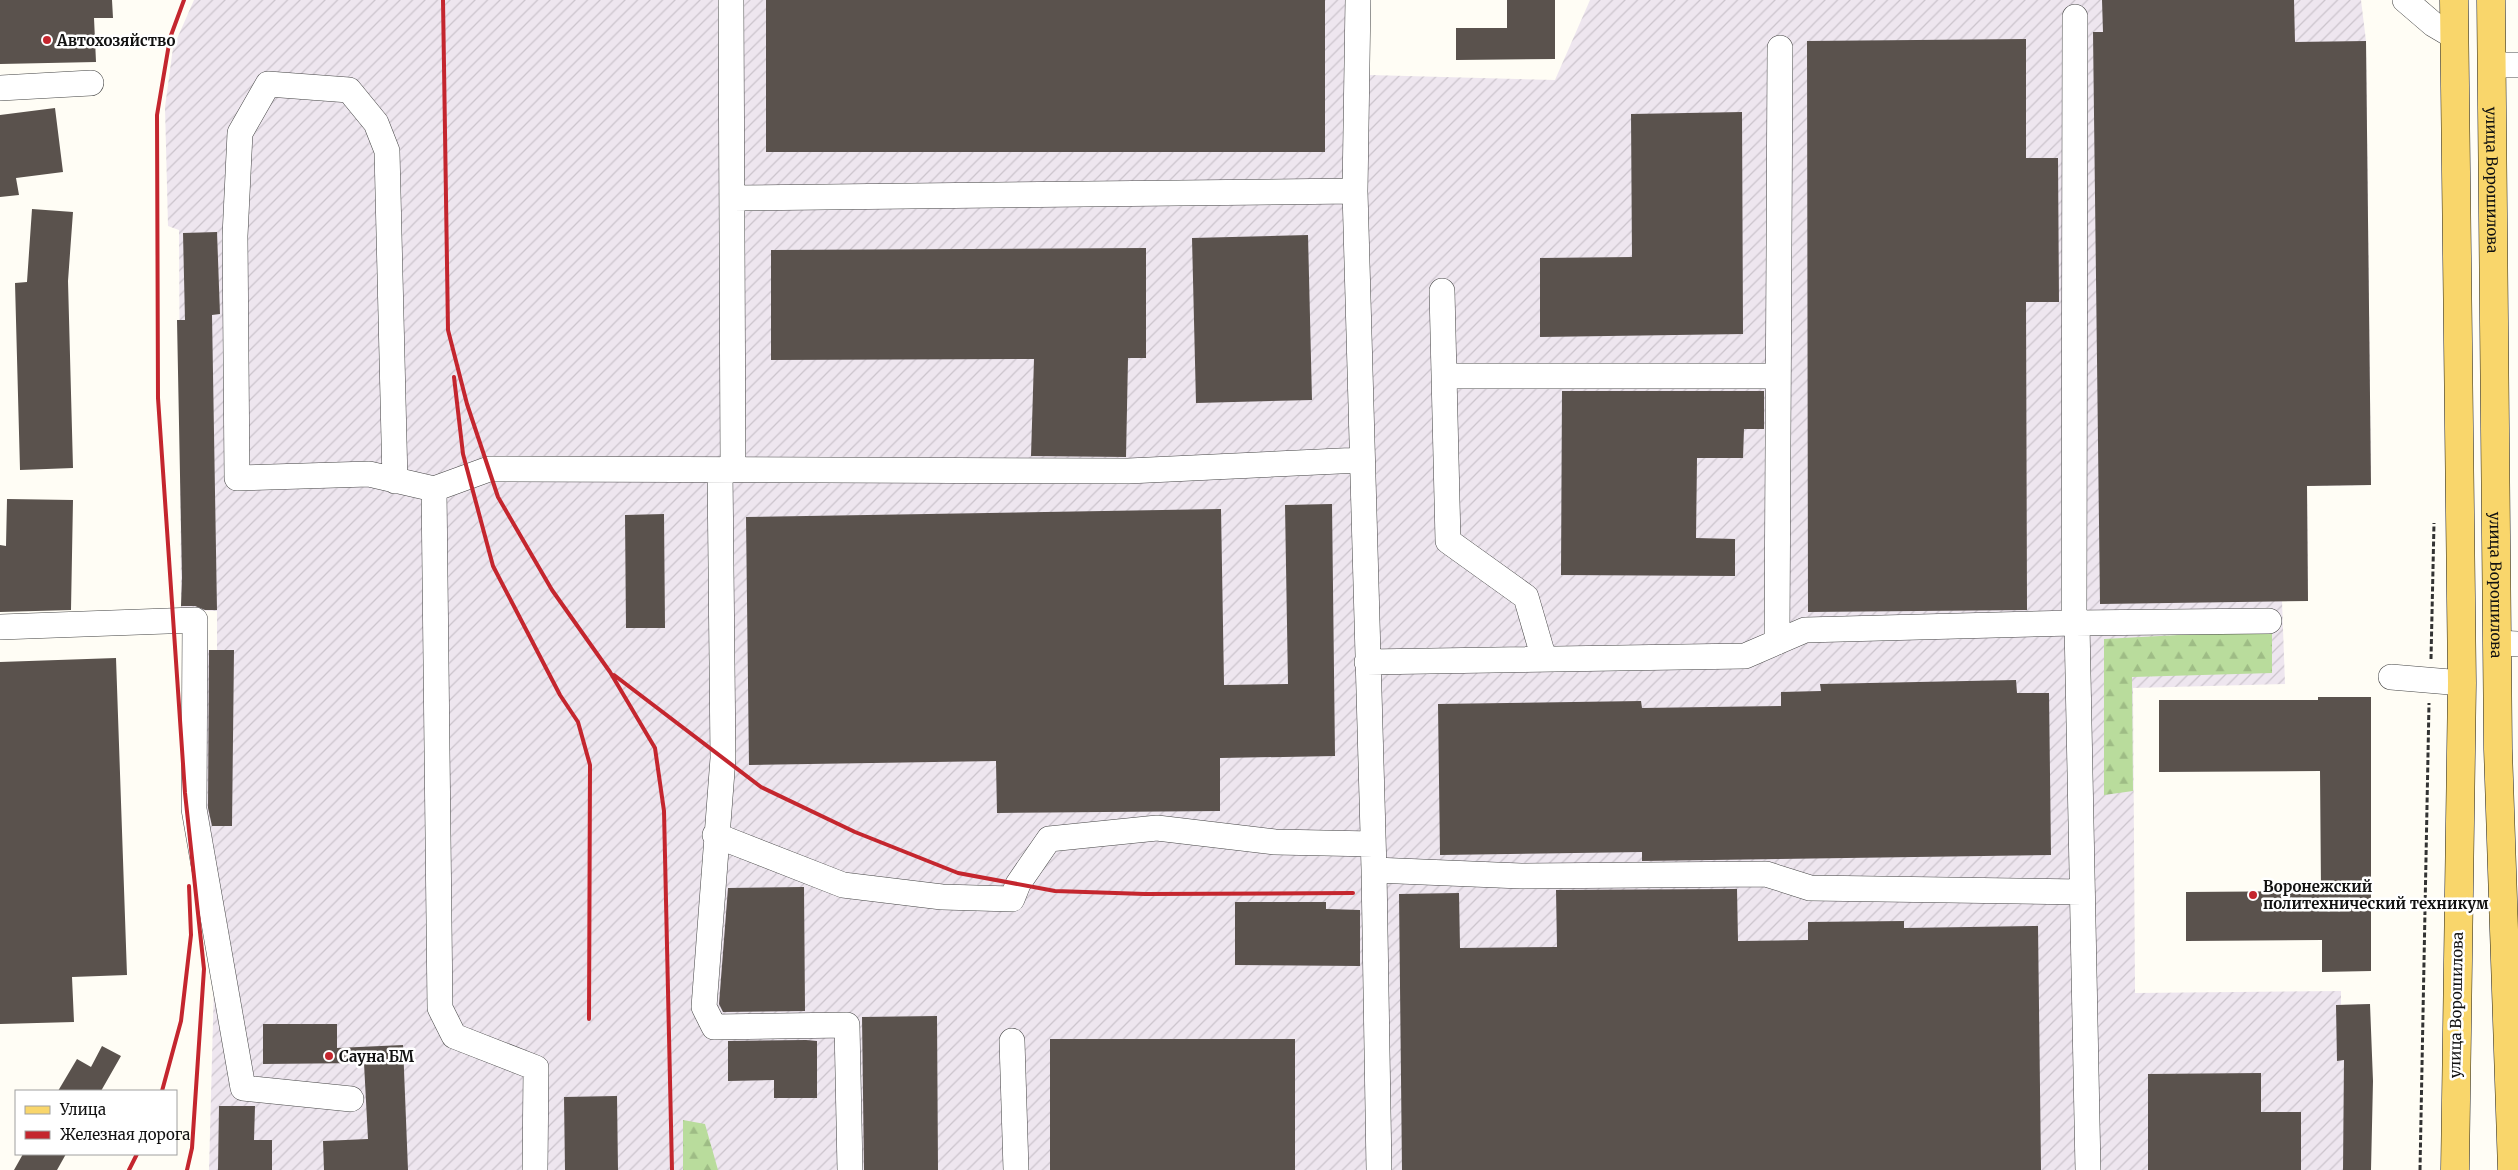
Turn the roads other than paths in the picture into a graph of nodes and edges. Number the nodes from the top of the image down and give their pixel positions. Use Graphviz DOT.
graph roads {
  1 [pos="731,0"];
  2 [pos="1358,0"];
  3 [pos="2404,0"];
  4 [pos="2454,0"];
  5 [pos="2491,0"];
  6 [pos="2075,17"];
  7 [pos="2455,36"];
  8 [pos="1780,48"];
  9 [pos="2505,65"];
  10 [pos="91,83"];
  11 [pos="0,88"];
  12 [pos="1355,191"];
  13 [pos="732,198"];
  14 [pos="1442,291"];
  15 [pos="1444,376"];
  16 [pos="1778,376"];
  17 [pos="1361,460"];
  18 [pos="727,470"];
  19 [pos="395,481"];
  20 [pos="434,489"];
  21 [pos="2269,621"];
  22 [pos="2075,624"];
  23 [pos="0,627"];
  24 [pos="1777,642"];
  25 [pos="2508,644"];
  26 [pos="1544,659"];
  27 [pos="1367,662"];
  28 [pos="2391,678"];
  29 [pos="2462,683"];
  30 [pos="716,836"];
  31 [pos="1373,844"];
  32 [pos="1374,870"];
  33 [pos="2082,892"];
  34 [pos="2512,1016"];
  35 [pos="1012,1041"];
  36 [pos="351,1099"];
  37 [pos="536,1170"];
  38 [pos="850,1170"];
  39 [pos="1016,1170"];
  40 [pos="1378,1170"];
  41 [pos="2088,1170"];
  42 [pos="2455,1170"];
  43 [pos="2512,1170"];
  1 -- 13 [label="lane"];
  2 -- 12 [label="lane"];
  3 -- 7 [label="lane"];
  4 -- 7 [label="main road, улица Ворошилова"];
  5 -- 9 [label="main road, улица Ворошилова"];
  6 -- 22 [label="lane"];
  7 -- 29 [label="main road, улица Ворошилова"];
  8 -- 16 [label="lane"];
  9 -- 25 [label="main road, улица Ворошилова"];
  10 -- 11 [label="lane"];
  12 -- 13 [label="lane"];
  12 -- 17 [label="lane"];
  13 -- 18 [label="lane"];
  14 -- 15 [label="lane"];
  15 -- 16 [label="lane"];
  15 -- 26 [label="lane"];
  16 -- 24 [label="lane"];
  17 -- 18 [label="lane"];
  17 -- 27 [label="lane"];
  18 -- 20 [label="lane"];
  18 -- 30 [label="lane"];
  19 -- 19 [label="lane"];
  19 -- 20 [label="lane"];
  20 -- 37 [label="lane"];
  21 -- 22 [label="lane"];
  22 -- 24 [label="lane"];
  22 -- 33 [label="lane"];
  23 -- 36 [label="lane"];
  24 -- 26 [label="lane"];
  25 -- 34 [label="main road, улица Ворошилова"];
  26 -- 27 [label="lane"];
  27 -- 31 [label="lane"];
  28 -- 29 [label="lane"];
  29 -- 42 [label="main road, улица Ворошилова"];
  30 -- 31 [label="lane"];
  30 -- 38 [label="lane"];
  31 -- 32 [label="lane"];
  32 -- 33 [label="lane"];
  32 -- 40 [label="lane"];
  33 -- 41 [label="lane"];
  34 -- 43 [label="main road, улица Ворошилова"];
  35 -- 39 [label="lane"];
}
